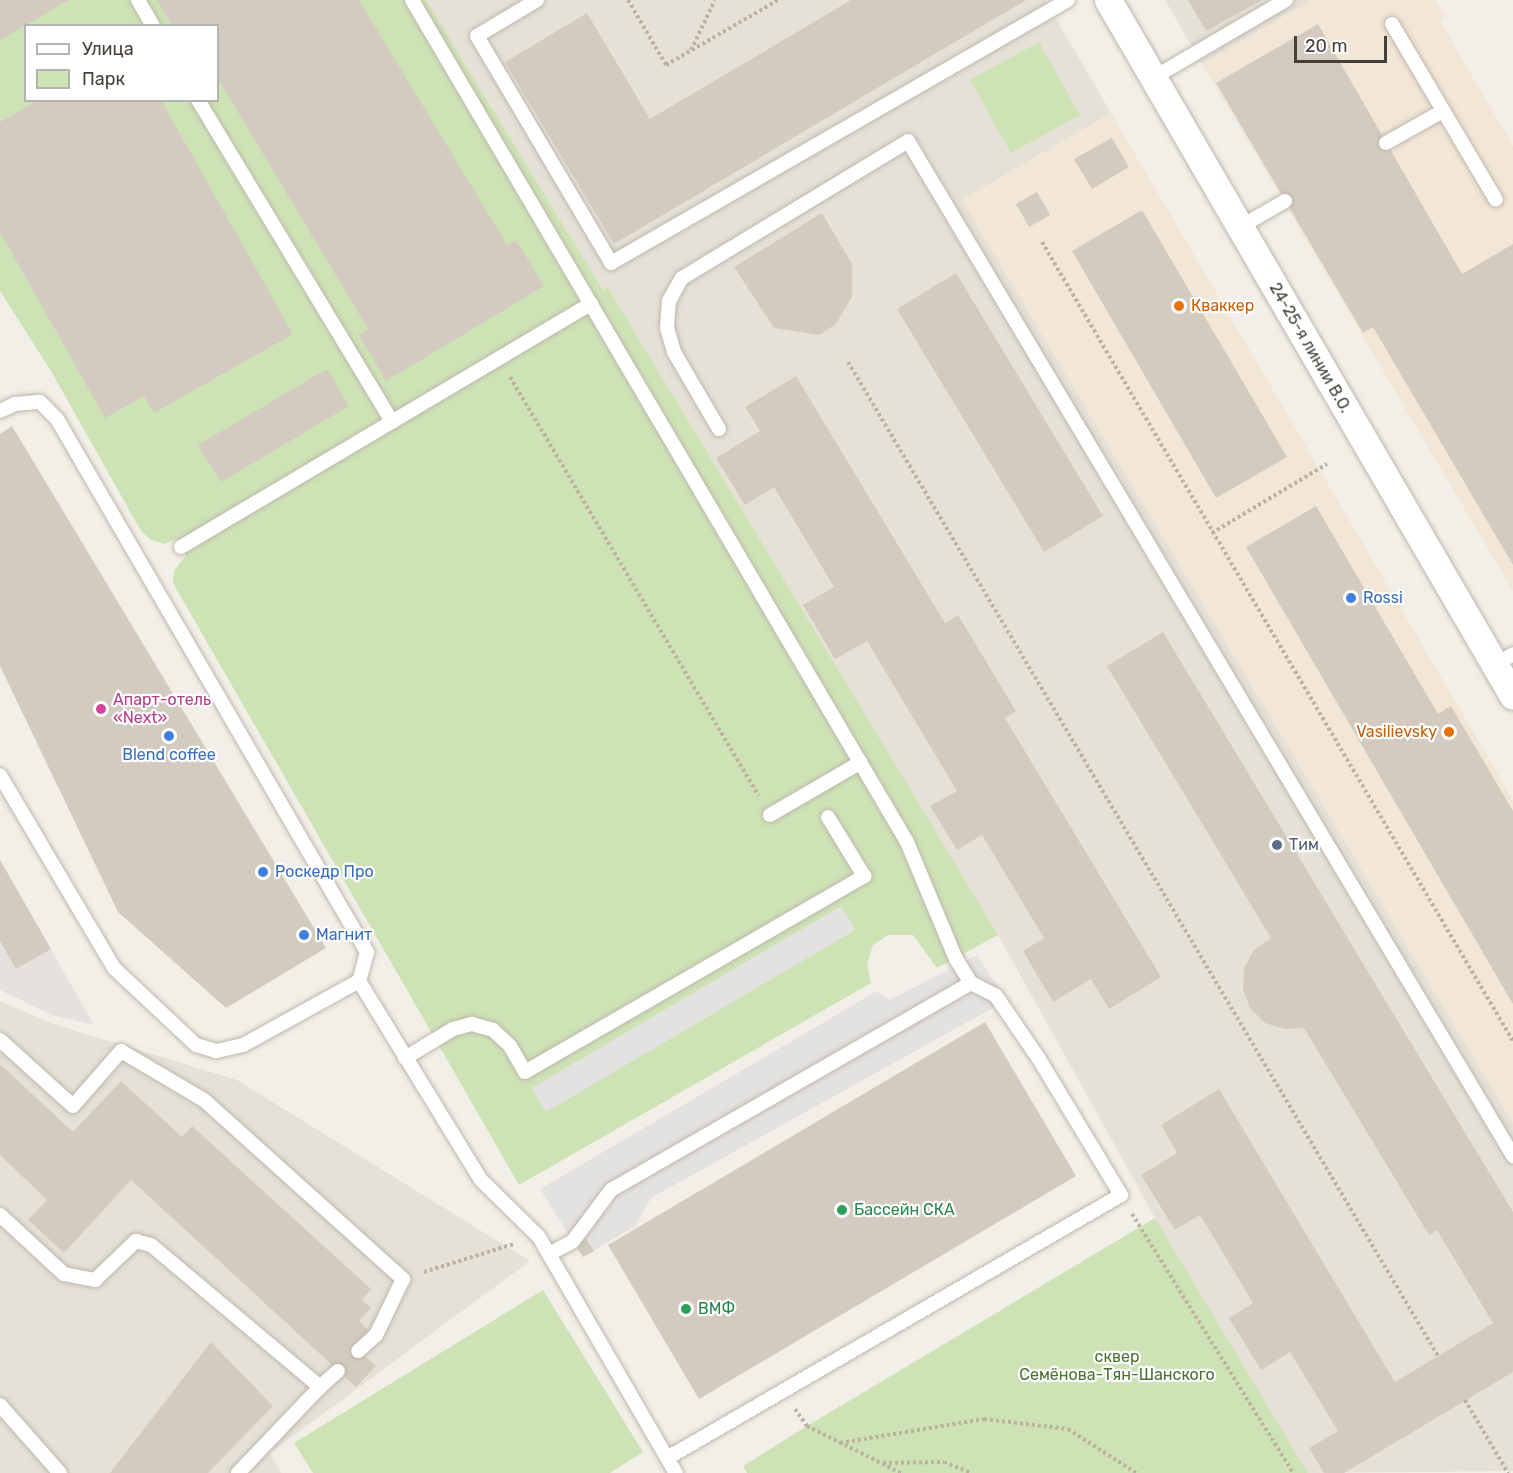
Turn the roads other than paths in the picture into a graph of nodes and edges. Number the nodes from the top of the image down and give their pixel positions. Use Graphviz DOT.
graph roads {
  1 [pos="138,0"];
  2 [pos="412,0"];
  3 [pos="537,0"];
  4 [pos="1068,0"];
  5 [pos="1108,0"];
  6 [pos="1286,0"];
  7 [pos="152,24"];
  8 [pos="1392,24"];
  9 [pos="1154,78"];
  10 [pos="199,102"];
  11 [pos="1443,111"];
  12 [pos="1386,143"];
  13 [pos="1496,200"];
  14 [pos="1285,201"];
  15 [pos="1240,227"];
  16 [pos="591,304"];
  17 [pos="0,411"];
  18 [pos="392,422"];
  19 [pos="719,429"];
  20 [pos="181,547"];
  21 [pos="1504,659"];
  22 [pos="1513,696"];
  23 [pos="861,762"];
  24 [pos="0,775"];
  25 [pos="770,814"];
  26 [pos="828,817"];
  27 [pos="359,981"];
  28 [pos="971,983"];
  29 [pos="0,1040"];
  30 [pos="405,1058"];
  31 [pos="1513,1156"];
  32 [pos="0,1215"];
  33 [pos="549,1254"];
  34 [pos="358,1351"];
  35 [pos="338,1371"];
  36 [pos="320,1387"];
  37 [pos="0,1405"];
  38 [pos="669,1457"];
  39 [pos="60,1473"];
  40 [pos="238,1473"];
  41 [pos="676,1473"];
  1 -- 7 [label="lane"];
  2 -- 16 [label="lane"];
  3 -- 4 [label="lane"];
  5 -- 9 [label="street, 24-25-я линии В.О."];
  6 -- 9 [label="lane"];
  8 -- 11 [label="lane"];
  9 -- 15 [label="street, 24-25-я линии В.О."];
  10 -- 18 [label="lane"];
  11 -- 12 [label="lane"];
  11 -- 13 [label="lane"];
  14 -- 15 [label="lane"];
  15 -- 21 [label="street, 24-25-я линии В.О."];
  16 -- 18 [label="lane"];
  16 -- 23 [label="lane"];
  17 -- 27 [label="lane"];
  18 -- 20 [label="lane"];
  19 -- 31 [label="lane"];
  21 -- 22 [label="street, 24-25-я линии В.О."];
  23 -- 25 [label="lane"];
  23 -- 28 [label="lane"];
  24 -- 27 [label="lane"];
  26 -- 30 [label="lane"];
  27 -- 30 [label="lane"];
  28 -- 33 [label="lane"];
  28 -- 38 [label="lane"];
  29 -- 34 [label="lane"];
  30 -- 33 [label="lane"];
  32 -- 36 [label="lane"];
  33 -- 38 [label="lane"];
  35 -- 36 [label="lane"];
  36 -- 40 [label="lane"];
  37 -- 39 [label="lane"];
  38 -- 41 [label="lane"];
}
